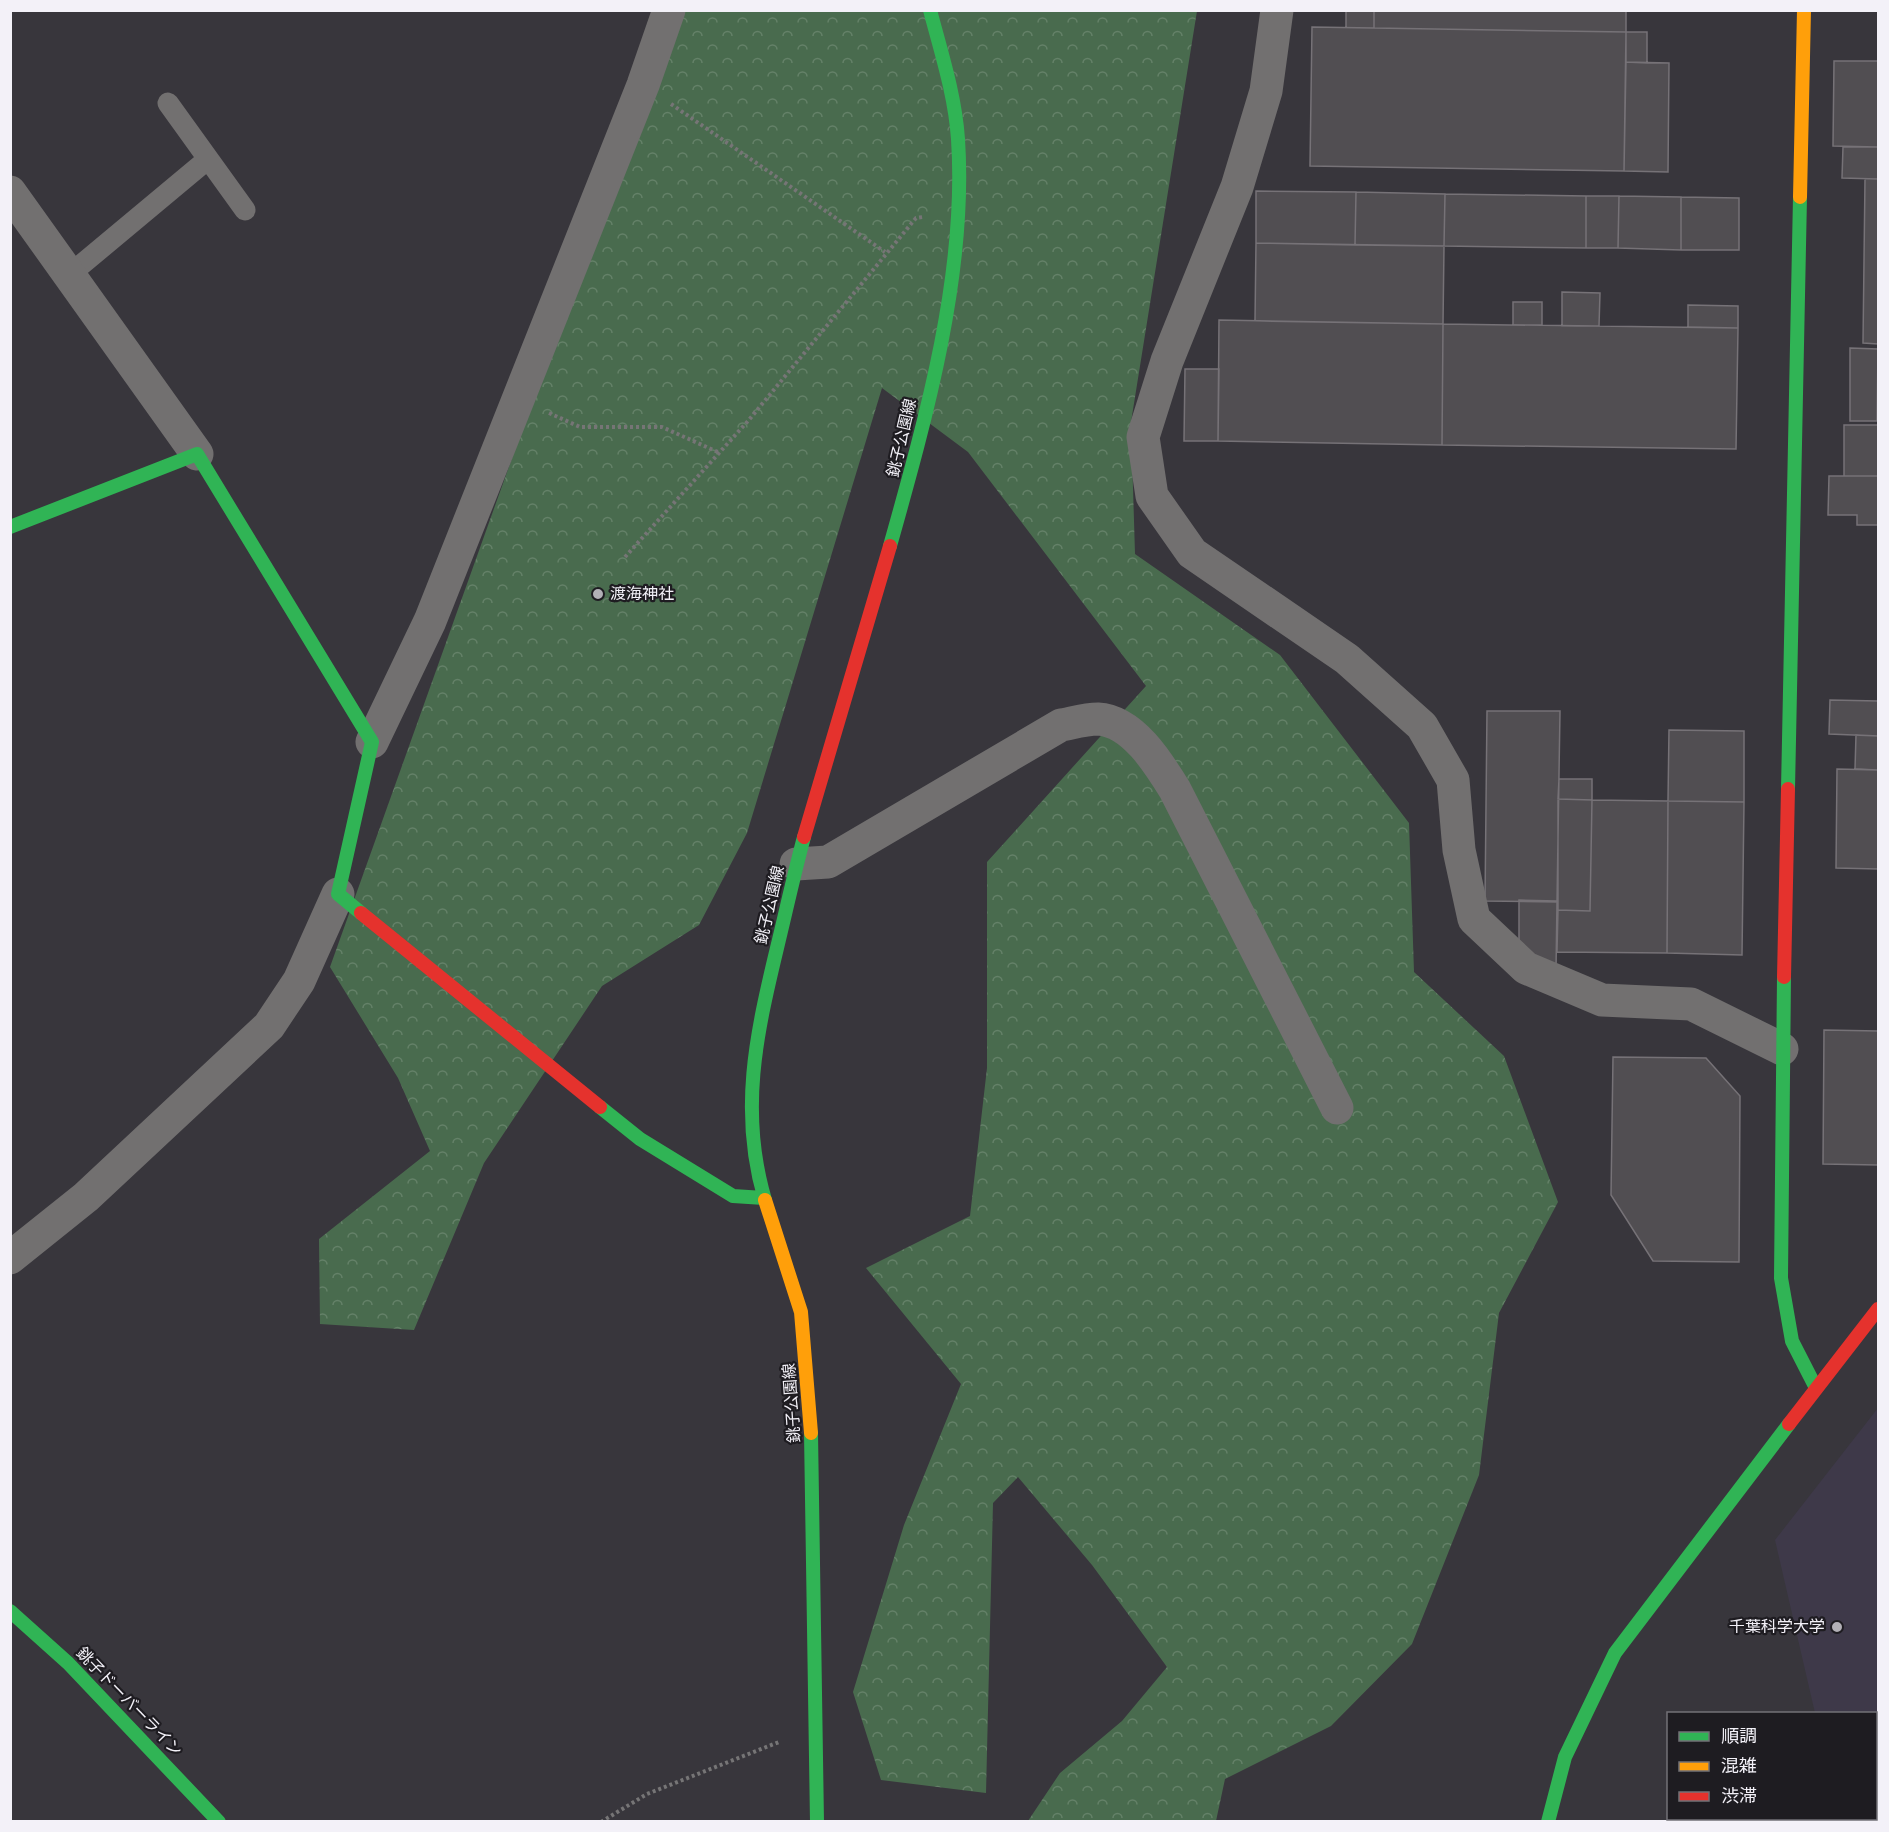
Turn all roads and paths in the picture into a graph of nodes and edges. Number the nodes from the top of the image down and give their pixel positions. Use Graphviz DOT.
graph roads {
  1 [pos="669,10"];
  2 [pos="930,10"];
  3 [pos="1277,10"];
  4 [pos="1804,10"];
  5 [pos="664,99"];
  6 [pos="168,104"];
  7 [pos="208,159"];
  8 [pos="10,192"];
  9 [pos="245,210"];
  10 [pos="956,213"];
  11 [pos="885,252"];
  12 [pos="69,275"];
  13 [pos="517,399"];
  14 [pos="720,453"];
  15 [pos="197,454"];
  16 [pos="10,527"];
  17 [pos="625,557"];
  18 [pos="372,742"];
  19 [pos="796,864"];
  20 [pos="338,894"];
  21 [pos="1782,1049"];
  22 [pos="1337,1108"];
  23 [pos="764,1198"];
  24 [pos="10,1258"];
  25 [pos="1878,1309"];
  26 [pos="1815,1388"];
  27 [pos="10,1611"];
  28 [pos="812,1738"];
  29 [pos="219,1821"];
  30 [pos="601,1821"];
  31 [pos="817,1821"];
  32 [pos="1548,1821"];
  1 -- 13 [label="street"];
  2 -- 10 [label="street, 銚子公園線"];
  3 -- 21 [label="street"];
  4 -- 21 [label="street"];
  5 -- 11 [label="path"];
  6 -- 7 [label="lane"];
  7 -- 9 [label="lane"];
  7 -- 12 [label="lane"];
  8 -- 12 [label="street"];
  10 -- 11 [label="path"];
  10 -- 19 [label="street, 銚子公園線"];
  11 -- 14 [label="path"];
  12 -- 15 [label="street"];
  13 -- 14 [label="path"];
  13 -- 18 [label="street"];
  14 -- 17 [label="path"];
  15 -- 16 [label="street"];
  15 -- 18 [label="street"];
  18 -- 20 [label="street"];
  19 -- 22 [label="street"];
  19 -- 23 [label="street, 銚子公園線"];
  20 -- 23 [label="street"];
  20 -- 24 [label="street"];
  21 -- 26 [label="street"];
  23 -- 28 [label="street, 銚子公園線"];
  25 -- 26 [label="street"];
  26 -- 32 [label="street"];
  27 -- 29 [label="street, 銚子ドーバーライン"];
  28 -- 30 [label="path"];
  28 -- 31 [label="street, 銚子公園線"];
}
